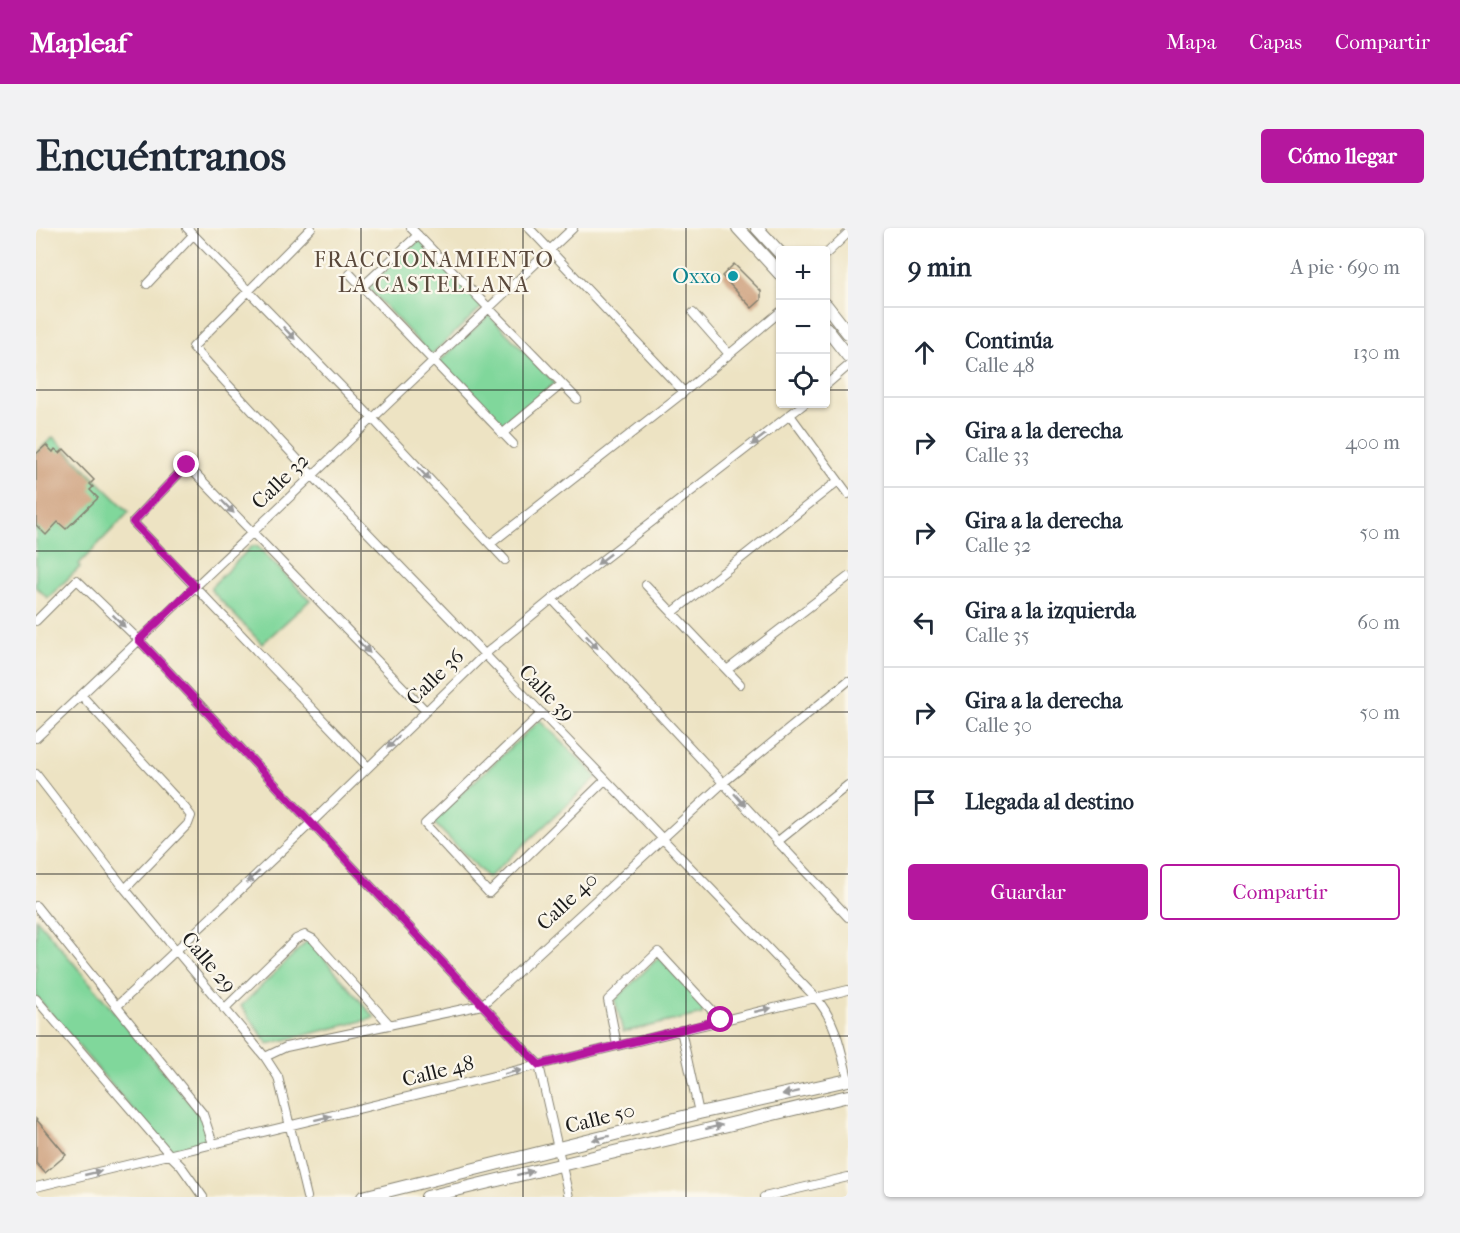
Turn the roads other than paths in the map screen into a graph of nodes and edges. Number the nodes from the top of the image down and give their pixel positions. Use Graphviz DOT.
graph roads {
  1 [pos="411,228"];
  2 [pos="529,228"];
  3 [pos="573,228"];
  4 [pos="738,228"];
  5 [pos="757,228"];
  6 [pos="307,229"];
  7 [pos="190,231"];
  8 [pos="848,233"];
  9 [pos="418,235"];
  10 [pos="549,249"];
  11 [pos="776,249"];
  12 [pos="830,249"];
  13 [pos="776,270"];
  14 [pos="350,274"];
  15 [pos="147,284"];
  16 [pos="362,286"];
  17 [pos="249,290"];
  18 [pos="488,308"];
  19 [pos="830,311"];
  20 [pos="693,313"];
  21 [pos="776,315"];
  22 [pos="848,333"];
  23 [pos="830,334"];
  24 [pos="729,354"];
  25 [pos="848,356"];
  26 [pos="433,361"];
  27 [pos="848,366"];
  28 [pos="830,381"];
  29 [pos="562,384"];
  30 [pos="684,392"];
  31 [pos="576,399"];
  32 [pos="799,408"];
  33 [pos="790,415"];
  34 [pos="372,418"];
  35 [pos="502,434"];
  36 [pos="513,444"];
  37 [pos="312,475"];
  38 [pos="838,481"];
  39 [pos="848,494"];
  40 [pos="252,532"];
  41 [pos="490,544"];
  42 [pos="505,560"];
  43 [pos="848,576"];
  44 [pos="646,585"];
  45 [pos="195,586"];
  46 [pos="552,599"];
  47 [pos="672,613"];
  48 [pos="36,621"];
  49 [pos="139,640"];
  50 [pos="485,654"];
  51 [pos="727,670"];
  52 [pos="848,681"];
  53 [pos="740,684"];
  54 [pos="81,695"];
  55 [pos="425,710"];
  56 [pos="542,713"];
  57 [pos="36,738"];
  58 [pos="368,767"];
  59 [pos="36,774"];
  60 [pos="605,780"];
  61 [pos="724,782"];
  62 [pos="848,785"];
  63 [pos="311,823"];
  64 [pos="661,838"];
  65 [pos="777,842"];
  66 [pos="125,889"];
  67 [pos="36,906"];
  68 [pos="848,917"];
  69 [pos="176,950"];
  70 [pos="848,990"];
  71 [pos="816,998"];
  72 [pos="36,999"];
  73 [pos="482,1005"];
  74 [pos="117,1006"];
  75 [pos="224,1009"];
  76 [pos="721,1020"];
  77 [pos="390,1024"];
  78 [pos="681,1030"];
  79 [pos="617,1045"];
  80 [pos="265,1057"];
  81 [pos="539,1065"];
  82 [pos="848,1080"];
  83 [pos="848,1096"];
  84 [pos="699,1113"];
  85 [pos="290,1126"];
  86 [pos="213,1144"];
  87 [pos="558,1149"];
  88 [pos="170,1155"];
  89 [pos="561,1165"];
  90 [pos="848,1177"];
  91 [pos="36,1187"];
  92 [pos="203,1197"];
  93 [pos="307,1197"];
  94 [pos="363,1197"];
  95 [pos="427,1197"];
  96 [pos="569,1197"];
  97 [pos="764,1197"];
  1 -- 9 [label="street"];
  2 -- 10 [label="street"];
  3 -- 10 [label="street, Calle 32"];
  4 -- 13 [label="main road"];
  5 -- 11 [label="main road"];
  6 -- 17 [label="street"];
  7 -- 15 [label="street"];
  7 -- 17 [label="street"];
  8 -- 12 [label="street"];
  9 -- 16 [label="street"];
  9 -- 18 [label="street"];
  10 -- 18 [label="street, Calle 32"];
  10 -- 30 [label="street"];
  14 -- 16 [label="street"];
  16 -- 26 [label="street"];
  17 -- 34 [label="street, one-way"];
  17 -- 37 [label="street, Calle 39"];
  18 -- 26 [label="street, Calle 32"];
  18 -- 29 [label="street"];
  19 -- 22 [label="main road"];
  20 -- 24 [label="street"];
  21 -- 24 [label="street"];
  23 -- 25 [label="main road"];
  24 -- 30 [label="street"];
  26 -- 34 [label="street, Calle 32"];
  26 -- 35 [label="street"];
  27 -- 28 [label="street"];
  29 -- 31 [label="street"];
  29 -- 35 [label="street"];
  30 -- 41 [label="street"];
  32 -- 33 [label="street, Calle 36"];
  33 -- 38 [label="street"];
  33 -- 46 [label="street, Calle 36, one-way"];
  34 -- 37 [label="street, Calle 32"];
  34 -- 41 [label="street, one-way"];
  35 -- 36 [label="street"];
  37 -- 40 [label="street, Calle 32"];
  37 -- 50 [label="street, Calle 39"];
  38 -- 39 [label="street"];
  38 -- 47 [label="street"];
  40 -- 45 [label="street, Calle 32"];
  45 -- 40 [label="street, one-way"];
  40 -- 55 [label="street, one-way"];
  41 -- 42 [label="street"];
  43 -- 51 [label="street"];
  44 -- 47 [label="street"];
  45 -- 49 [label="street, Calle 32"];
  45 -- 58 [label="street"];
  46 -- 50 [label="street, Calle 36"];
  46 -- 61 [label="street, one-way"];
  47 -- 51 [label="street"];
  48 -- 49 [label="street, one-way"];
  49 -- 54 [label="street, Calle 32"];
  49 -- 63 [label="street"];
  50 -- 55 [label="street, Calle 36"];
  50 -- 56 [label="street, Calle 39"];
  51 -- 53 [label="street"];
  52 -- 61 [label="street, Calle 40"];
  54 -- 57 [label="street, Calle 32"];
  54 -- 66 [label="street"];
  55 -- 58 [label="street, Calle 36, one-way"];
  56 -- 60 [label="street, Calle 39"];
  56 -- 60 [label="street"];
  58 -- 63 [label="street, Calle 36"];
  59 -- 66 [label="street, Calle 29"];
  60 -- 64 [label="street, Calle 39"];
  61 -- 64 [label="street, Calle 40"];
  61 -- 65 [label="street, one-way"];
  62 -- 65 [label="street"];
  63 -- 69 [label="street, Calle 36, one-way"];
  63 -- 73 [label="street"];
  64 -- 71 [label="street, Calle 39"];
  64 -- 73 [label="street, Calle 40"];
  65 -- 68 [label="street"];
  66 -- 69 [label="street, Calle 29"];
  67 -- 74 [label="street"];
  69 -- 74 [label="street, Calle 36"];
  69 -- 75 [label="street, Calle 29"];
  70 -- 71 [label="street, Calle 48"];
  76 -- 71 [label="street, Calle 48, one-way"];
  71 -- 82 [label="street, Calle 39"];
  72 -- 88 [label="street"];
  73 -- 77 [label="street"];
  73 -- 81 [label="street"];
  74 -- 86 [label="street"];
  75 -- 77 [label="street"];
  75 -- 80 [label="street, Calle 29"];
  76 -- 78 [label="street, Calle 48"];
  76 -- 79 [label="street"];
  77 -- 80 [label="street"];
  78 -- 79 [label="street, Calle 48"];
  78 -- 84 [label="street"];
  79 -- 81 [label="street, Calle 48"];
  80 -- 85 [label="street, Calle 29"];
  85 -- 81 [label="street, Calle 48, one-way"];
  81 -- 87 [label="street"];
  82 -- 84 [label="main road, Calle 50, one-way"];
  89 -- 83 [label="main road, Calle 50, one-way"];
  84 -- 87 [label="main road, Calle 50, one-way"];
  85 -- 86 [label="street, Calle 48"];
  85 -- 93 [label="street, Calle 29"];
  86 -- 88 [label="street, Calle 48"];
  87 -- 89 [label="street"];
  87 -- 94 [label="main road, Calle 50"];
  91 -- 88 [label="street, Calle 48, one-way"];
  88 -- 92 [label="street"];
  95 -- 89 [label="main road, Calle 50, one-way"];
  89 -- 96 [label="street"];
  90 -- 97 [label="street"];
}
